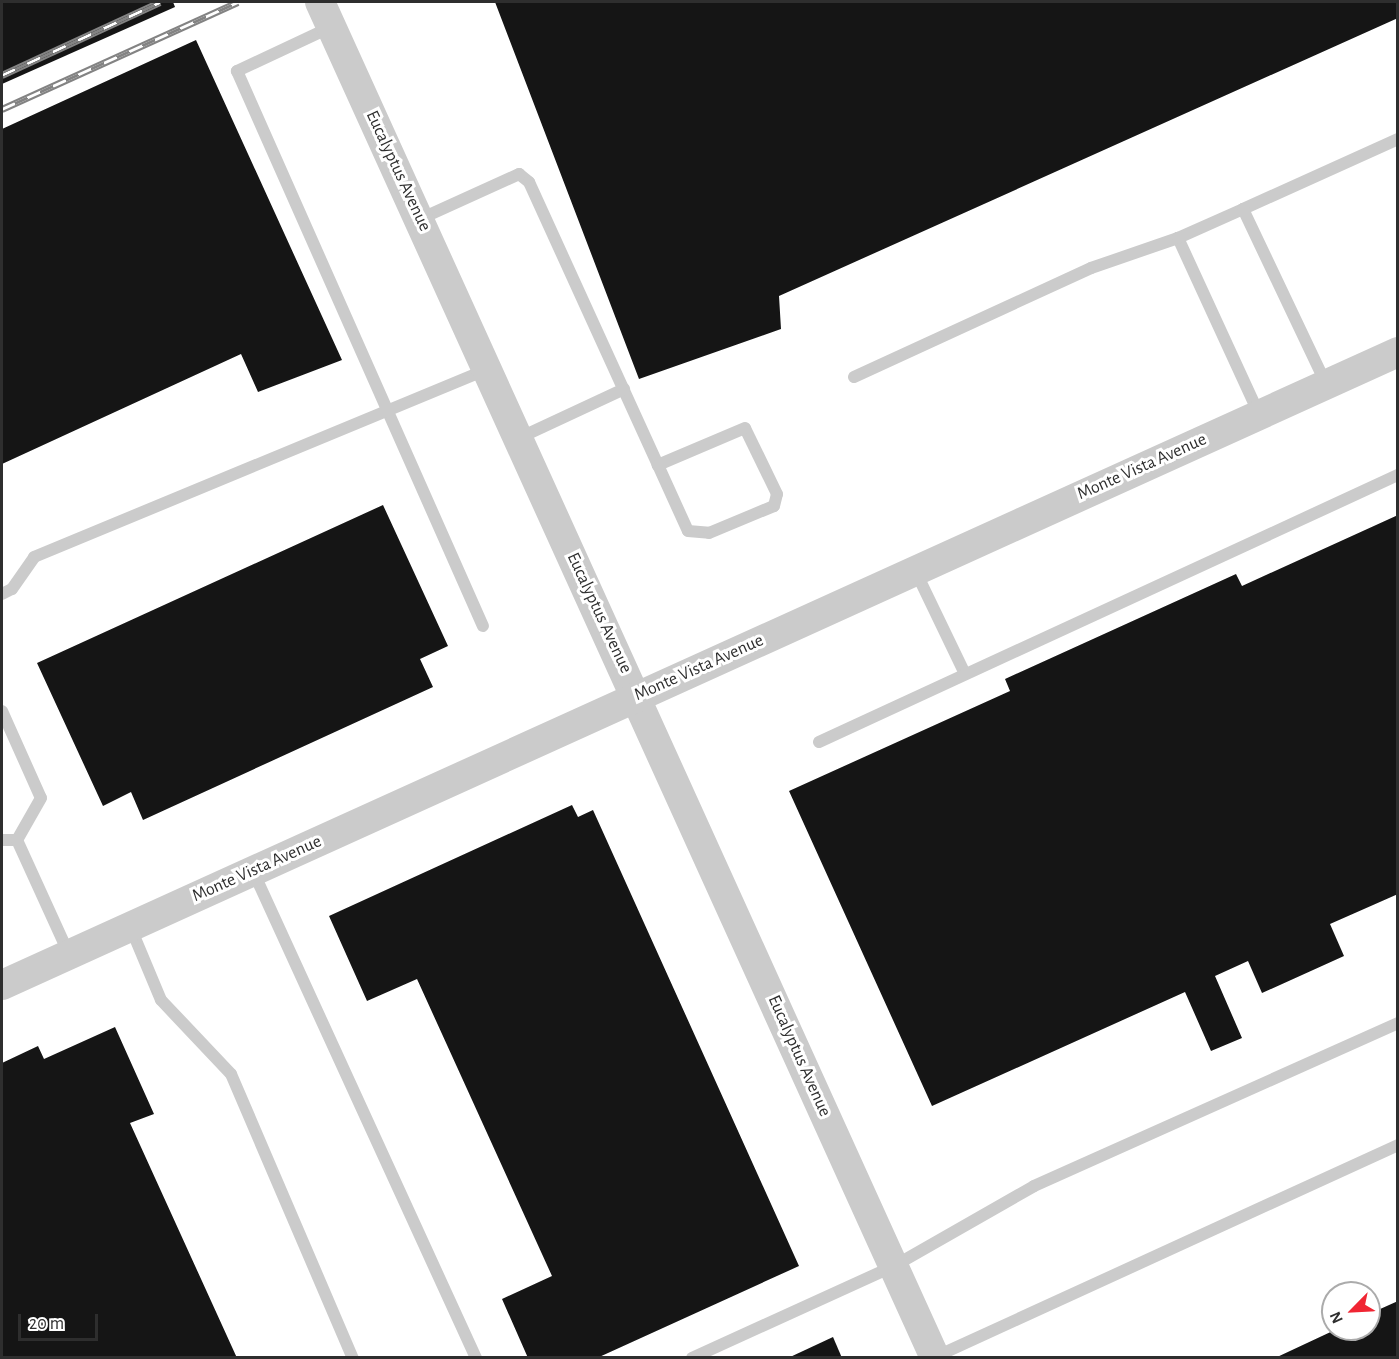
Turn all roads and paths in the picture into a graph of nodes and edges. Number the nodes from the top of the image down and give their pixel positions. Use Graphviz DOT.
graph roads {
  1 [pos="326,14"];
  2 [pos="1398,139"];
  3 [pos="1243,209"];
  4 [pos="420,219"];
  5 [pos="1178,238"];
  6 [pos="1398,352"];
  7 [pos="488,369"];
  8 [pos="854,377"];
  9 [pos="1326,384"];
  10 [pos="624,390"];
  11 [pos="386,411"];
  12 [pos="1260,414"];
  13 [pos="519,438"];
  14 [pos="658,465"];
  15 [pos="1398,475"];
  16 [pos="915,570"];
  17 [pos="2,594"];
  18 [pos="483,626"];
  19 [pos="965,675"];
  20 [pos="637,696"];
  21 [pos="2,711"];
  22 [pos="819,742"];
  23 [pos="2,840"];
  24 [pos="16,840"];
  25 [pos="253,871"];
  26 [pos="130,926"];
  27 [pos="69,954"];
  28 [pos="2,985"];
  29 [pos="1398,1023"];
  30 [pos="1398,1145"];
  31 [pos="894,1266"];
  32 [pos="935,1357"];
  33 [pos="353,1358"];
  34 [pos="476,1358"];
  35 [pos="692,1358"];
  1 -- 4 [label="street, Eucalyptus Avenue"];
  1 -- 11 [label="lane"];
  2 -- 3 [label="lane"];
  3 -- 5 [label="lane"];
  3 -- 9 [label="lane"];
  4 -- 7 [label="street, Eucalyptus Avenue"];
  4 -- 10 [label="lane"];
  5 -- 8 [label="lane"];
  5 -- 12 [label="lane"];
  6 -- 9 [label="street, Monte Vista Avenue"];
  7 -- 11 [label="lane"];
  7 -- 13 [label="street, Eucalyptus Avenue"];
  9 -- 12 [label="street, Monte Vista Avenue"];
  10 -- 13 [label="lane"];
  10 -- 14 [label="lane"];
  11 -- 17 [label="lane"];
  11 -- 18 [label="lane"];
  12 -- 16 [label="street, Monte Vista Avenue"];
  13 -- 20 [label="street, Eucalyptus Avenue"];
  14 -- 14 [label="lane"];
  15 -- 19 [label="lane"];
  16 -- 19 [label="lane"];
  16 -- 20 [label="street, Monte Vista Avenue"];
  19 -- 22 [label="lane"];
  20 -- 25 [label="street, Monte Vista Avenue"];
  20 -- 31 [label="street, Eucalyptus Avenue"];
  21 -- 24 [label="lane"];
  23 -- 24 [label="lane"];
  24 -- 27 [label="lane"];
  25 -- 26 [label="street, Monte Vista Avenue"];
  25 -- 34 [label="lane"];
  26 -- 27 [label="street, Monte Vista Avenue"];
  26 -- 33 [label="lane"];
  27 -- 28 [label="street, Monte Vista Avenue"];
  29 -- 31 [label="lane"];
  30 -- 32 [label="lane"];
  31 -- 32 [label="street, Eucalyptus Avenue"];
  31 -- 35 [label="lane"];
}
